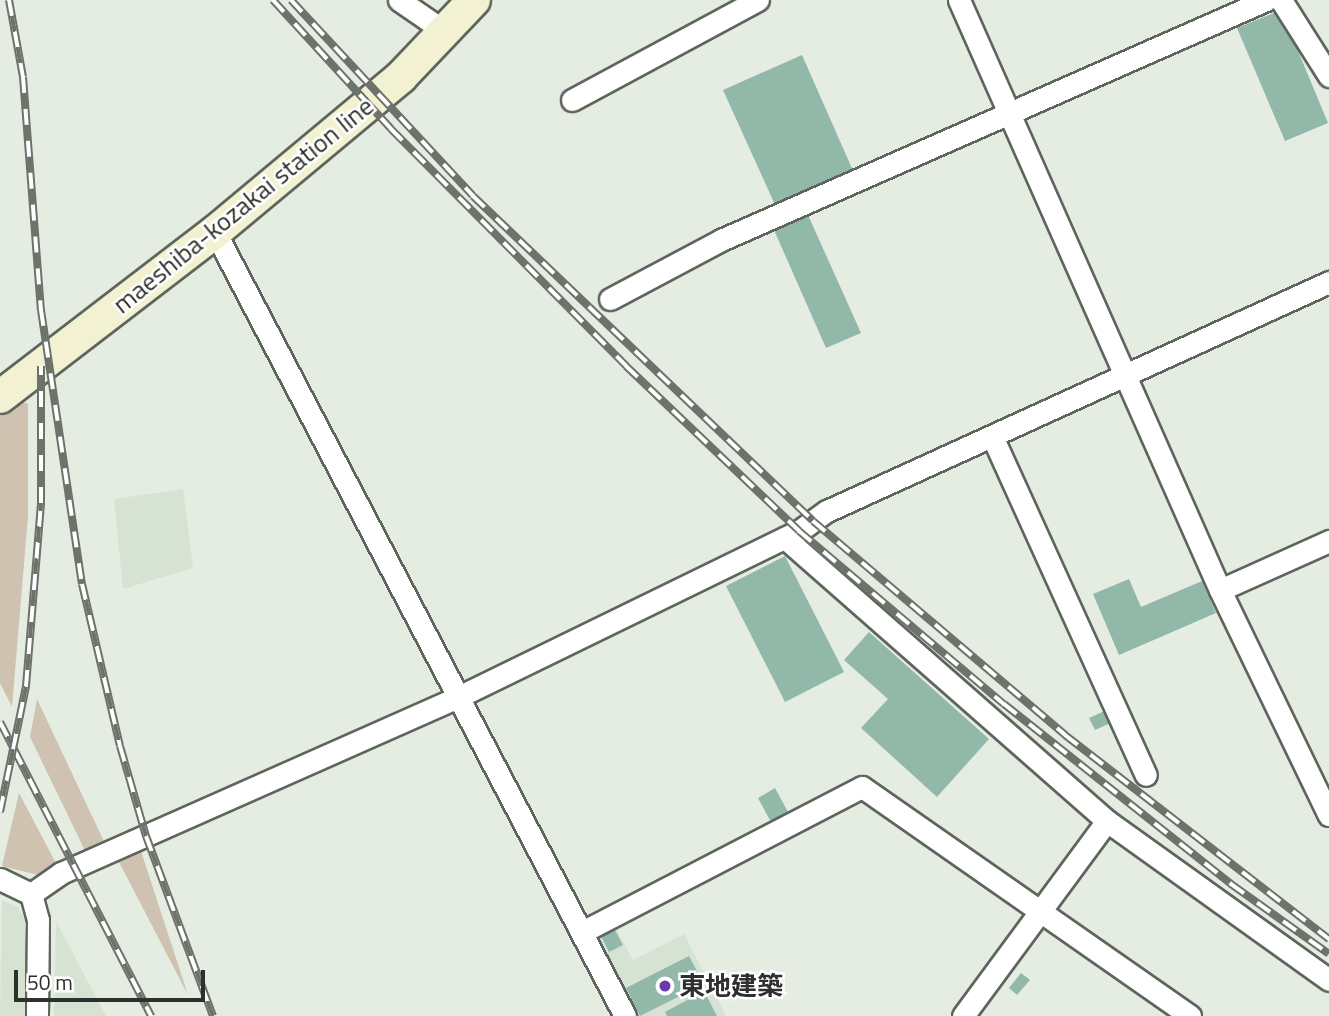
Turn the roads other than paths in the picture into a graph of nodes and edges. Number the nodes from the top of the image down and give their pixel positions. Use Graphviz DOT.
graph roads {
  1 [pos="399,0"];
  2 [pos="474,0"];
  3 [pos="758,0"];
  4 [pos="959,0"];
  5 [pos="1266,0"];
  6 [pos="1281,0"];
  7 [pos="444,32"];
  8 [pos="1329,76"];
  9 [pos="572,100"];
  10 [pos="1007,116"];
  11 [pos="215,232"];
  12 [pos="1329,282"];
  13 [pos="610,299"];
  14 [pos="1123,373"];
  15 [pos="0,397"];
  16 [pos="992,436"];
  17 [pos="785,538"];
  18 [pos="1329,541"];
  19 [pos="1220,590"];
  20 [pos="456,698"];
  21 [pos="1146,775"];
  22 [pos="1329,815"];
  23 [pos="1107,821"];
  24 [pos="0,879"];
  25 [pos="31,894"];
  26 [pos="1042,909"];
  27 [pos="582,932"];
  28 [pos="1329,980"];
  29 [pos="37,1016"];
  30 [pos="625,1016"];
  31 [pos="963,1016"];
  32 [pos="1190,1016"];
  1 -- 7 [label="street"];
  2 -- 7 [label="main road, maeshiba-kozakai station line"];
  3 -- 9 [label="street"];
  4 -- 10 [label="street"];
  5 -- 10 [label="street"];
  6 -- 8 [label="street"];
  7 -- 11 [label="main road, maeshiba-kozakai station line"];
  10 -- 13 [label="street"];
  10 -- 14 [label="street"];
  11 -- 15 [label="main road, maeshiba-kozakai station line"];
  11 -- 20 [label="street"];
  12 -- 14 [label="street"];
  14 -- 16 [label="street"];
  14 -- 19 [label="street"];
  16 -- 17 [label="street"];
  16 -- 21 [label="street"];
  17 -- 20 [label="street"];
  17 -- 23 [label="street"];
  18 -- 19 [label="street"];
  19 -- 22 [label="street"];
  20 -- 25 [label="street"];
  20 -- 27 [label="street"];
  23 -- 26 [label="street"];
  23 -- 28 [label="street"];
  24 -- 25 [label="street"];
  25 -- 29 [label="street"];
  26 -- 27 [label="street"];
  26 -- 31 [label="street"];
  26 -- 32 [label="street"];
  27 -- 30 [label="street"];
}
